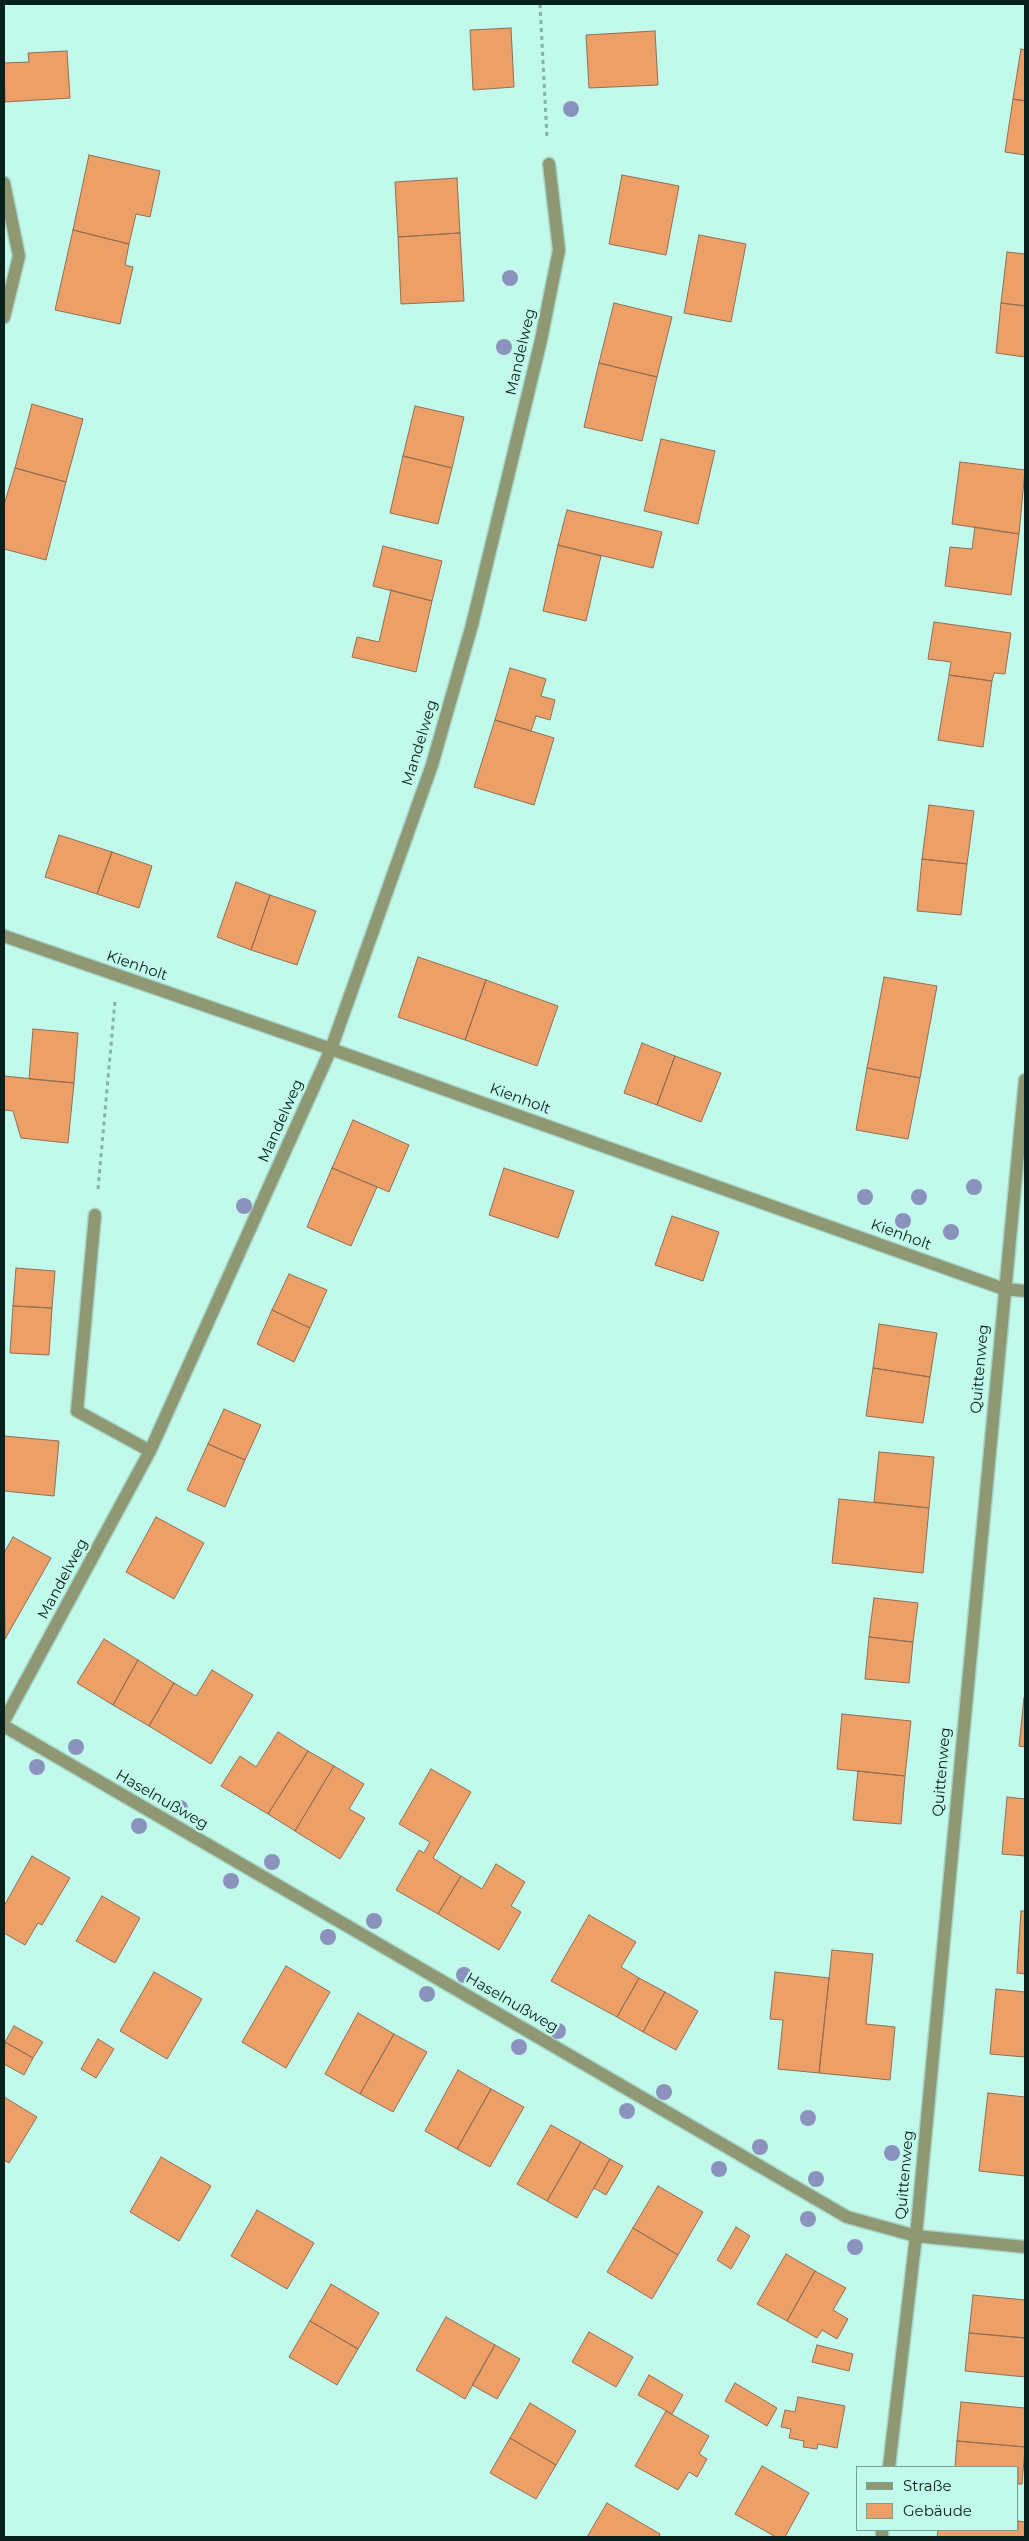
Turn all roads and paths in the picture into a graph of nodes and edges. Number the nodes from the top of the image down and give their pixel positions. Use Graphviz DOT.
graph roads {
  1 [pos="540,4"];
  2 [pos="549,164"];
  3 [pos="4,183"];
  4 [pos="4,317"];
  5 [pos="4,936"];
  6 [pos="118,977"];
  7 [pos="331,1049"];
  8 [pos="1025,1080"];
  9 [pos="96,1215"];
  10 [pos="1004,1289"];
  11 [pos="1025,1291"];
  12 [pos="150,1452"];
  13 [pos="4,1721"];
  14 [pos="4,1726"];
  15 [pos="916,2236"];
  16 [pos="1025,2247"];
  17 [pos="890,2466"];
  1 -- 2 [label="path"];
  2 -- 7 [label="street, Mandelweg"];
  3 -- 4 [label="street"];
  5 -- 6 [label="street, Kienholt"];
  6 -- 7 [label="street, Kienholt"];
  6 -- 9 [label="path"];
  7 -- 10 [label="street, Kienholt"];
  7 -- 12 [label="street, Mandelweg"];
  8 -- 10 [label="street, Quittenweg"];
  9 -- 12 [label="street"];
  10 -- 11 [label="street, Kienholt"];
  10 -- 15 [label="street, Quittenweg"];
  12 -- 13 [label="street, Mandelweg"];
  14 -- 15 [label="street, Haselnußweg"];
  15 -- 16 [label="street, Haselnußweg"];
  15 -- 17 [label="street, Quittenweg"];
}
